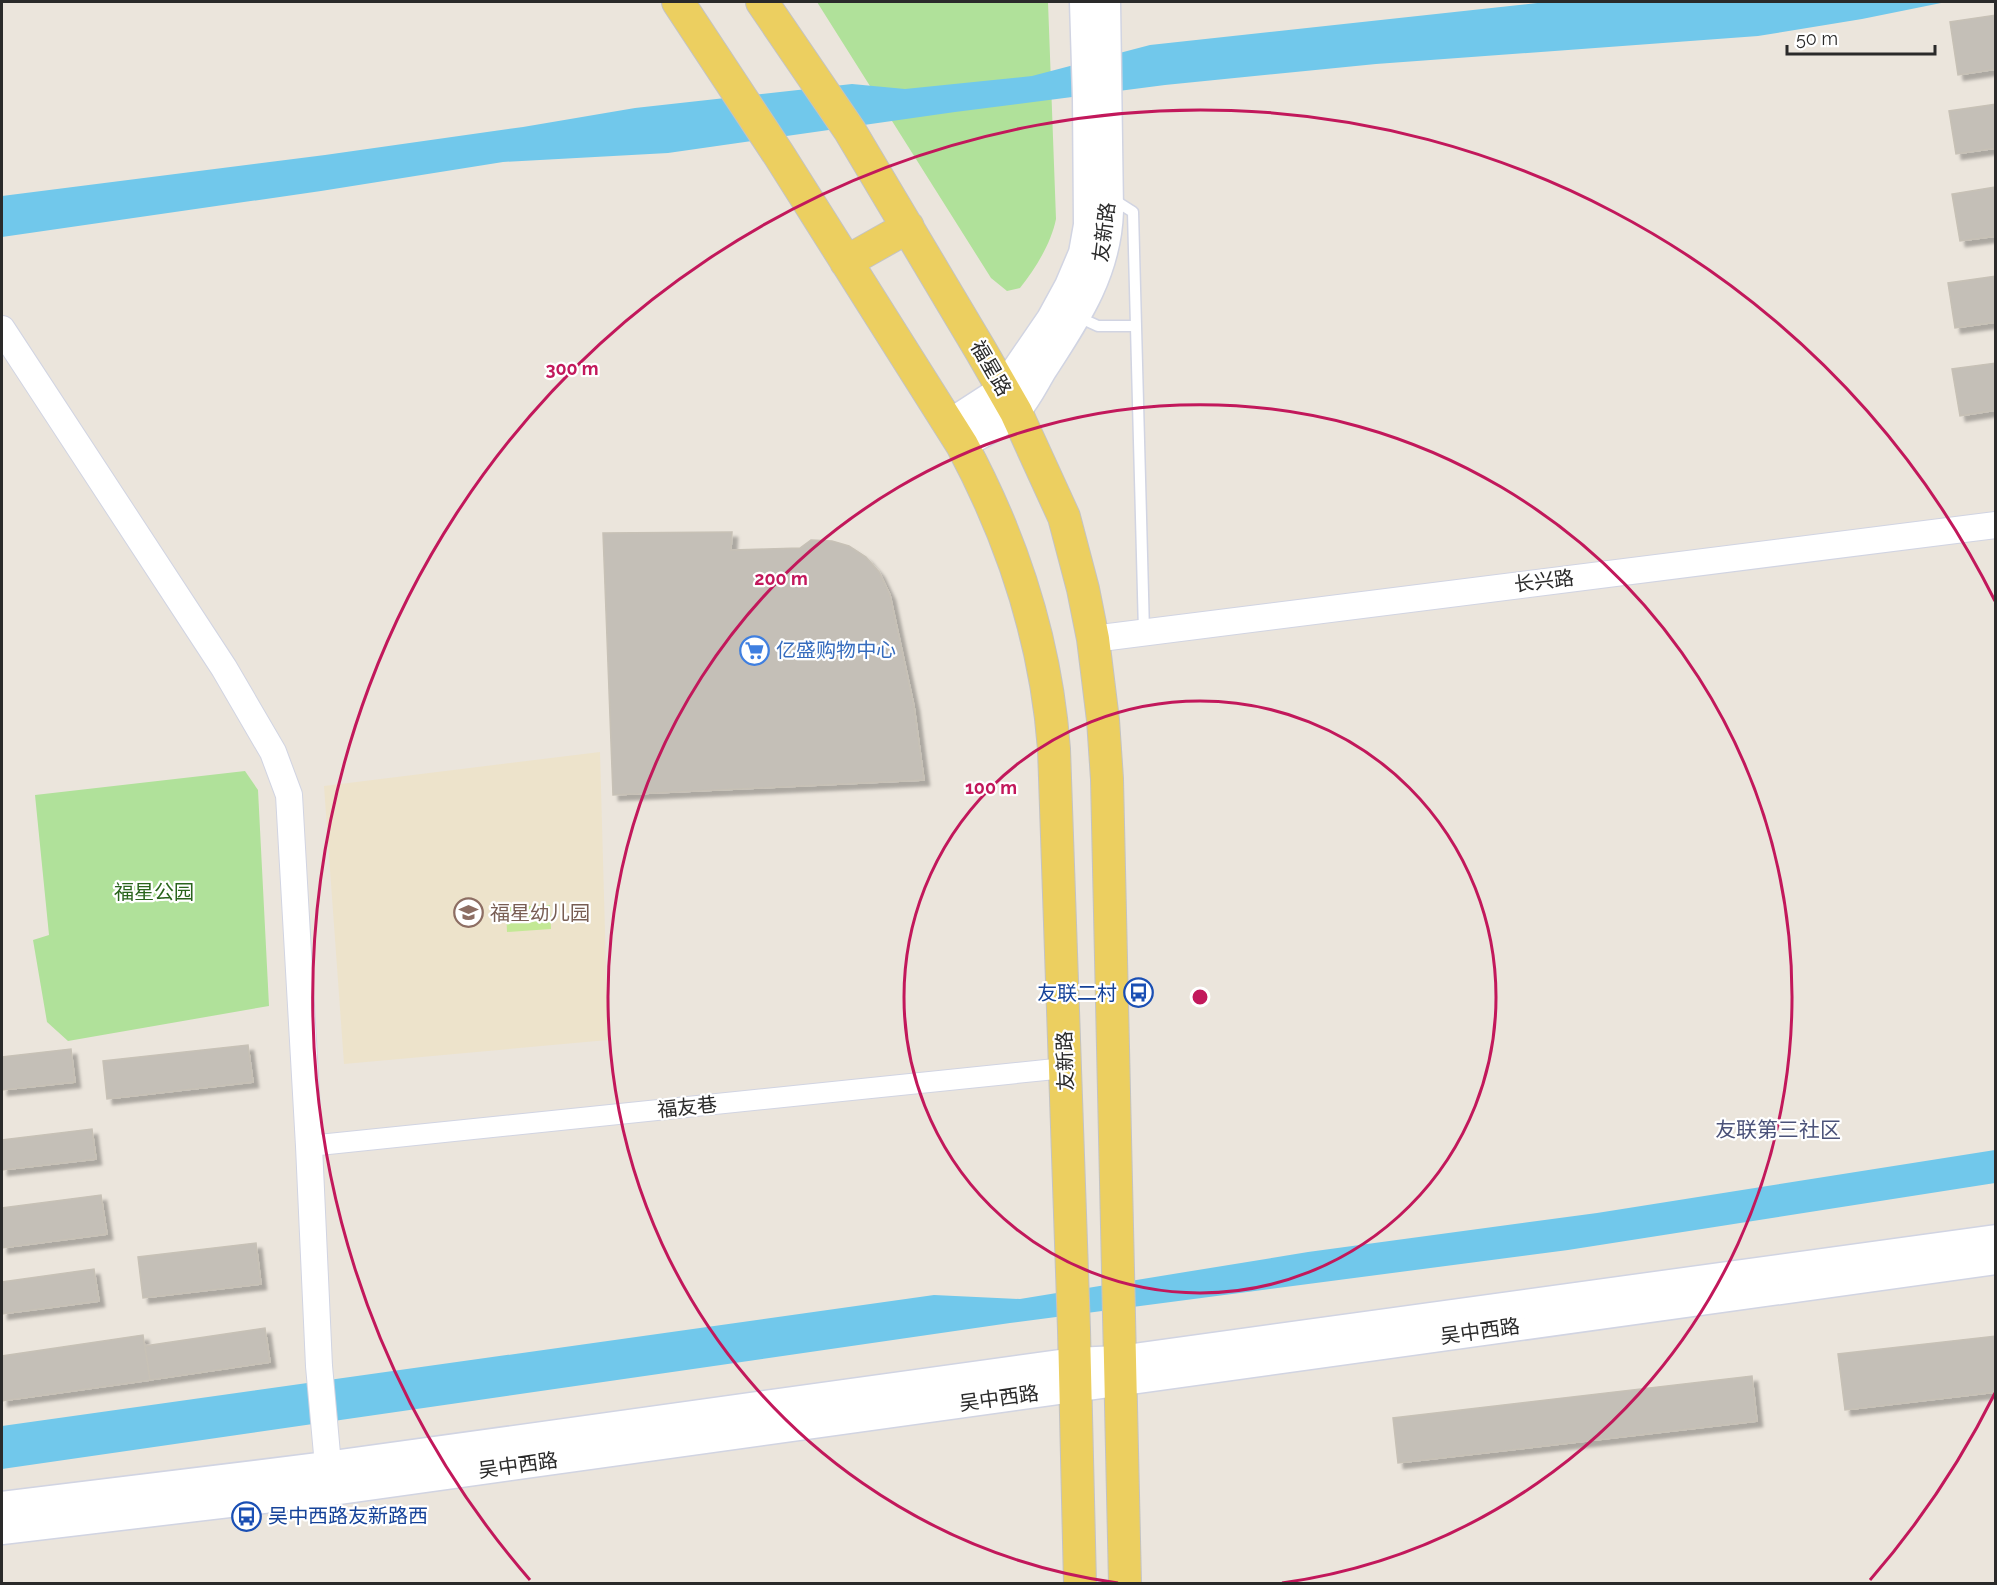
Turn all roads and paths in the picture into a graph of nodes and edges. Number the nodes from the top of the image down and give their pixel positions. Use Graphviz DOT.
graph roads {
  1 [pos="678,2"];
  2 [pos="762,2"];
  3 [pos="1084,2"];
  4 [pos="1107,2"];
  5 [pos="1096,36"];
  6 [pos="1098,101"];
  7 [pos="1109,196"];
  8 [pos="908,227"];
  9 [pos="846,262"];
  10 [pos="1076,316"];
  11 [pos="1136,326"];
  12 [pos="2,329"];
  13 [pos="1009,401"];
  14 [pos="956,435"];
  15 [pos="1995,525"];
  16 [pos="1144,632"];
  17 [pos="1093,639"];
  18 [pos="1065,1068"];
  19 [pos="309,1146"];
  20 [pos="1995,1239"];
  21 [pos="1995,1260"];
  22 [pos="1119,1370"];
  23 [pos="1074,1375"];
  24 [pos="329,1479"];
  25 [pos="2,1506"];
  26 [pos="2,1530"];
  27 [pos="1080,1584"];
  28 [pos="1125,1584"];
  1 -- 9 [label="main road"];
  2 -- 8 [label="main road, 福星路"];
  3 -- 5 [label="main road, 友新路"];
  4 -- 5 [label="main road, 友新路"];
  5 -- 6 [label="main road, 友新路"];
  6 -- 7 [label="main road, 友新路"];
  6 -- 13 [label="main road, 友新路"];
  7 -- 10 [label="main road, 友新路"];
  7 -- 11 [label="lane"];
  8 -- 9 [label="main road"];
  8 -- 13 [label="main road, 福星路"];
  9 -- 14 [label="main road"];
  10 -- 11 [label="lane"];
  10 -- 13 [label="main road, 友新路"];
  11 -- 16 [label="lane"];
  12 -- 19 [label="street"];
  13 -- 14 [label="main road, 友新路"];
  13 -- 17 [label="main road, 福星路"];
  14 -- 18 [label="main road, 友新路"];
  15 -- 16 [label="street, 长兴路"];
  16 -- 17 [label="street, 长兴路"];
  17 -- 22 [label="main road, 福星路"];
  18 -- 19 [label="street, 福友巷"];
  18 -- 23 [label="main road, 友新路"];
  19 -- 24 [label="street"];
  20 -- 22 [label="main road, 吴中西路"];
  21 -- 22 [label="main road, 吴中西路"];
  22 -- 23 [label="main road, 吴中西路"];
  22 -- 28 [label="main road"];
  23 -- 24 [label="main road, 吴中西路"];
  23 -- 27 [label="main road, 友新路"];
  24 -- 25 [label="main road, 吴中西路"];
  24 -- 26 [label="main road, 吴中西路"];
}
